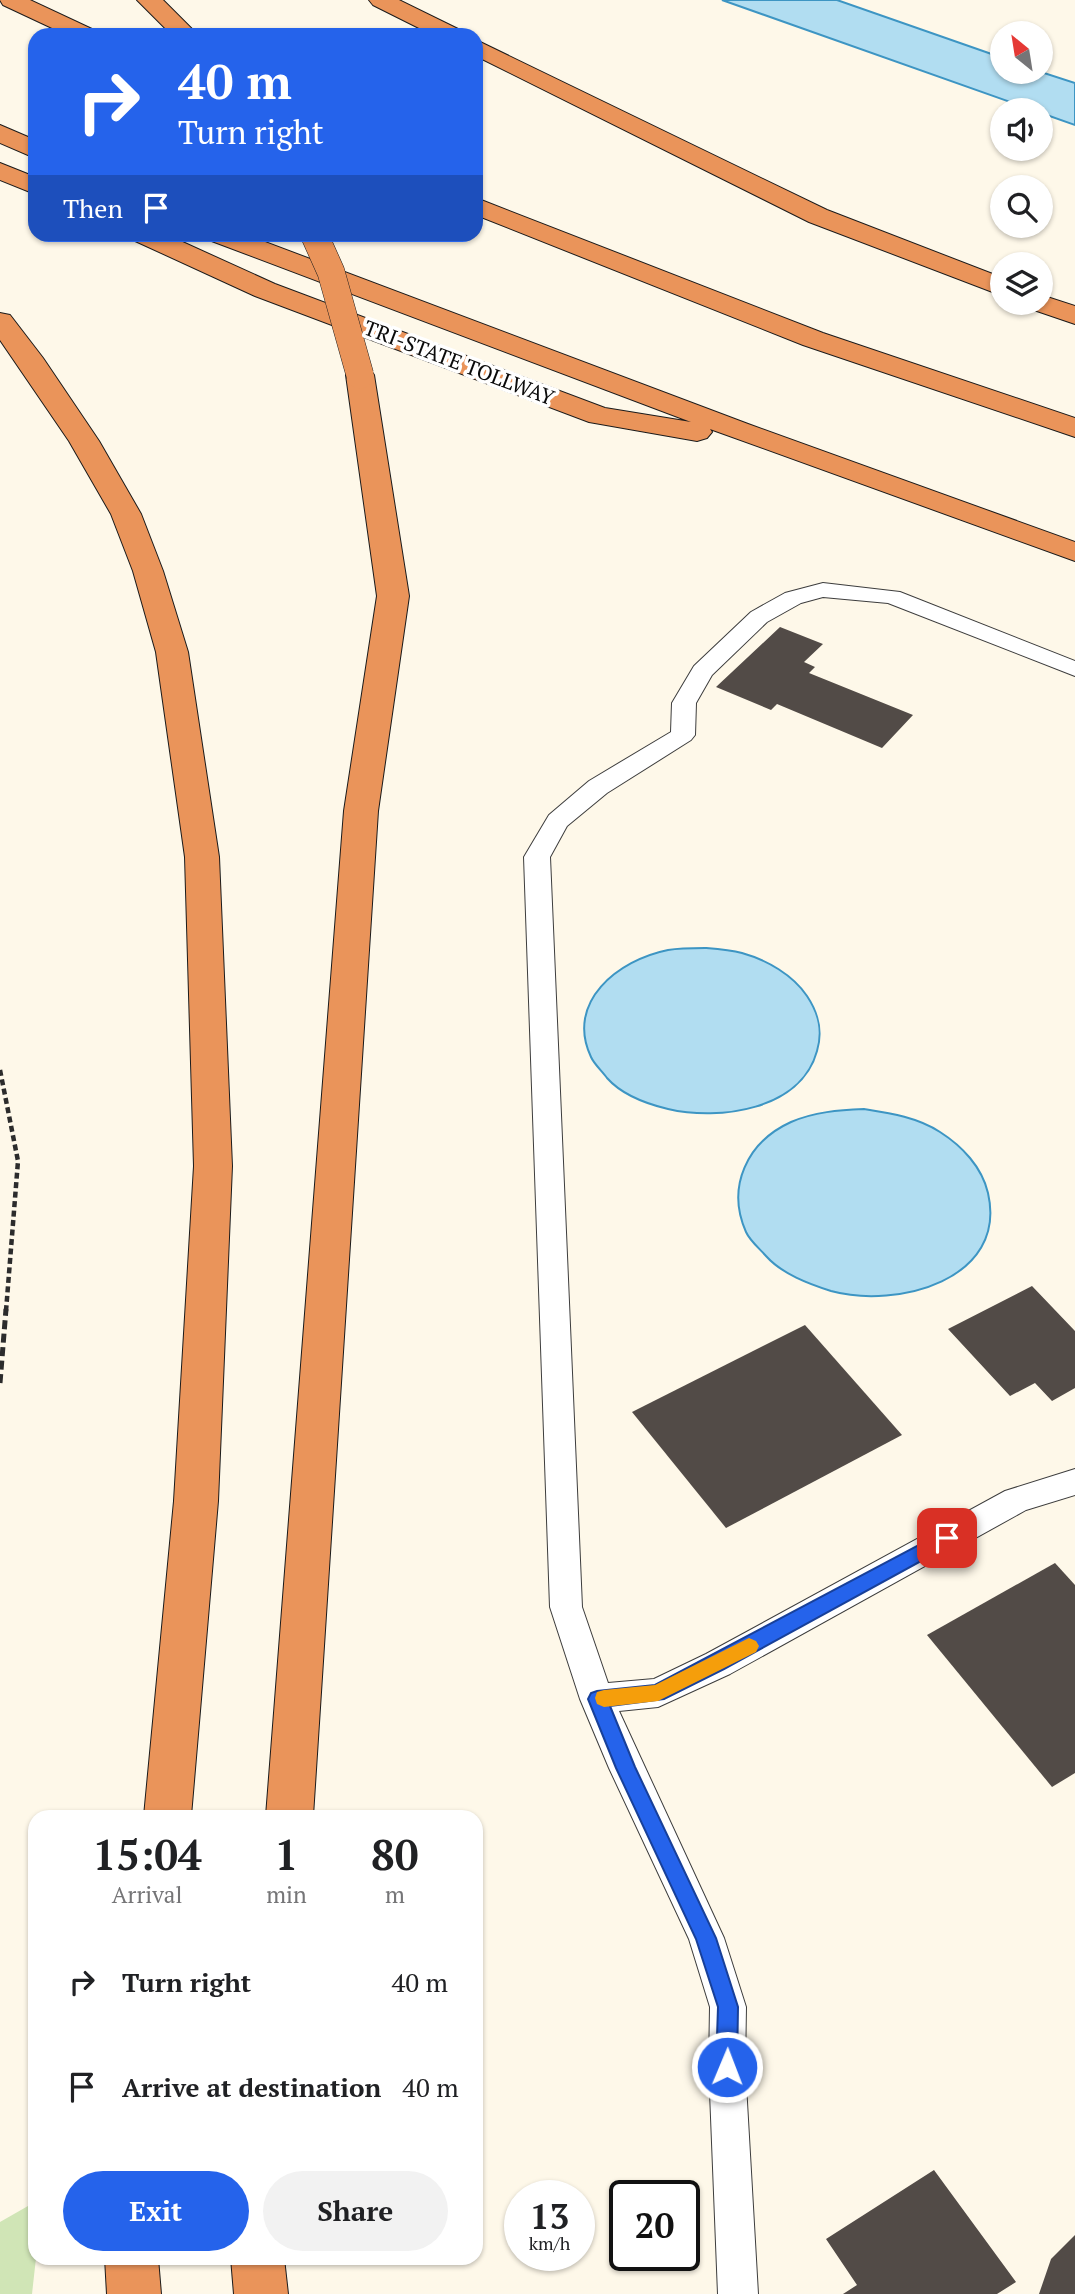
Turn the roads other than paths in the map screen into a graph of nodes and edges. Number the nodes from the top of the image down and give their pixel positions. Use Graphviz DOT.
graph roads {
  1 [pos="11,0"];
  2 [pos="149,0"];
  3 [pos="382,0"];
  4 [pos="71,28"];
  5 [pos="179,28"];
  6 [pos="438,28"];
  7 [pos="483,50"];
  8 [pos="0,133"];
  9 [pos="28,146"];
  10 [pos="0,171"];
  11 [pos="28,183"];
  12 [pos="483,209"];
  13 [pos="160,242"];
  14 [pos="239,242"];
  15 [pos="318,242"];
  16 [pos="990,283"];
  17 [pos="1053,308"];
  18 [pos="1075,316"];
  19 [pos="0,321"];
  20 [pos="1075,428"];
  21 [pos="789,448"];
  22 [pos="1075,552"];
  23 [pos="1075,669"];
  24 [pos="1075,1482"];
  25 [pos="597,1699"];
  26 [pos="169,1810"];
  27 [pos="289,1810"];
  28 [pos="132,2265"];
  29 [pos="259,2265"];
  30 [pos="134,2294"];
  31 [pos="261,2294"];
  32 [pos="738,2294"];
  1 -- 4 [label="highway"];
  2 -- 5 [label="highway"];
  3 -- 6 [label="highway"];
  7 -- 16 [label="highway"];
  8 -- 9 [label="highway"];
  10 -- 11 [label="highway"];
  12 -- 20 [label="highway"];
  13 -- 21 [label="highway, TRI-STATE TOLLWAY"];
  14 -- 21 [label="highway, TRI-STATE TOLLWAY"];
  15 -- 27 [label="highway, bridge"];
  17 -- 18 [label="highway"];
  19 -- 26 [label="highway"];
  21 -- 22 [label="highway, TRI-STATE TOLLWAY"];
  23 -- 25 [label="lane"];
  24 -- 25 [label="lane"];
  25 -- 32 [label="lane"];
  28 -- 30 [label="highway"];
  29 -- 31 [label="highway"];
}
